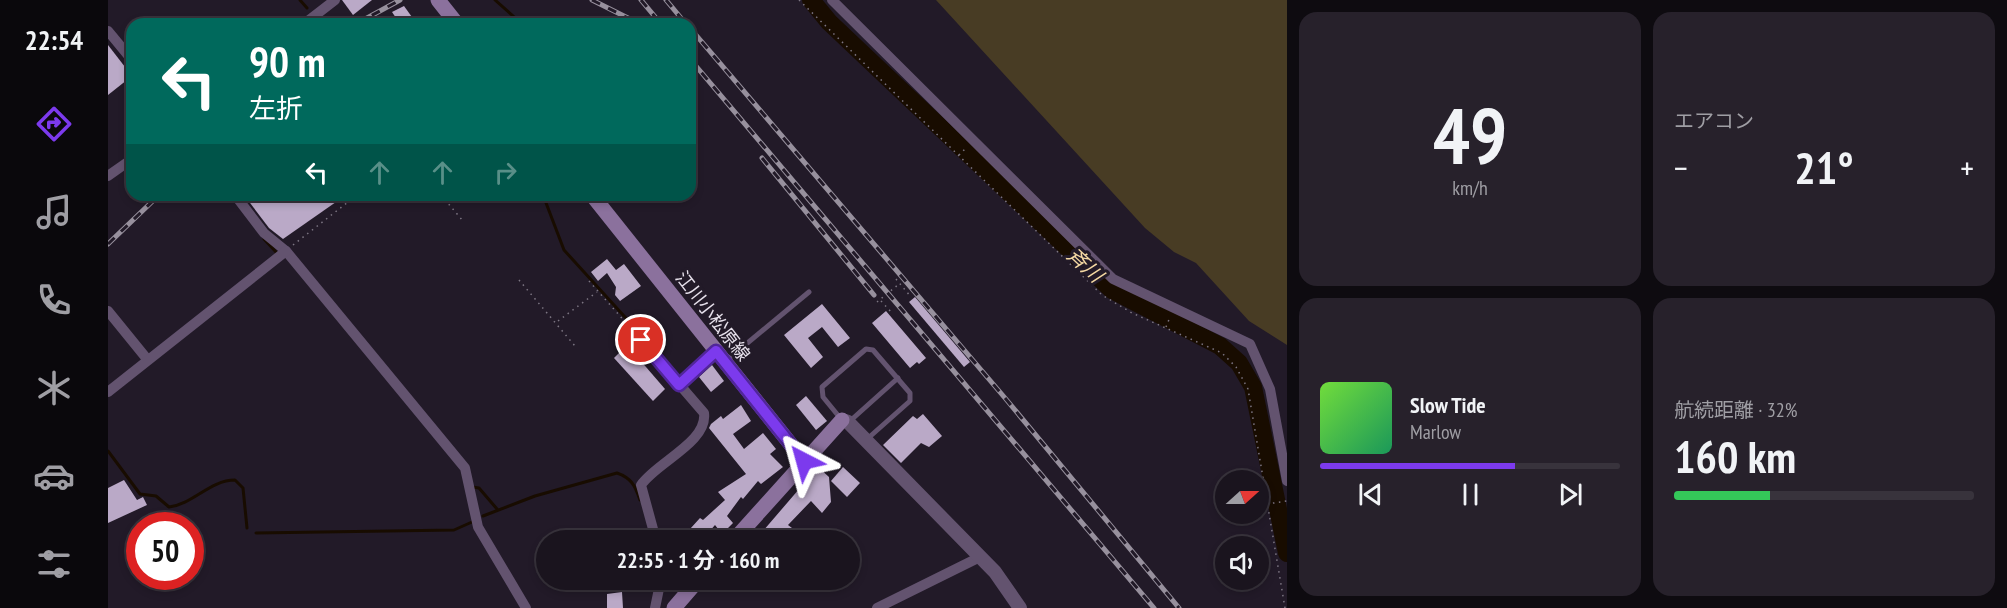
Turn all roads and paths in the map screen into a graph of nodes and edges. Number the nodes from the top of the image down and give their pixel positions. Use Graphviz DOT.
graph roads {
  1 [pos="335,0"];
  2 [pos="438,0"];
  3 [pos="799,0"];
  4 [pos="832,0"];
  5 [pos="312,18"];
  6 [pos="452,18"];
  7 [pos="108,31"];
  8 [pos="126,53"];
  9 [pos="126,163"];
  10 [pos="108,176"];
  11 [pos="240,201"];
  12 [pos="349,201"];
  13 [pos="446,201"];
  14 [pos="597,201"];
  15 [pos="462,220"];
  16 [pos="285,251"];
  17 [pos="896,279"];
  18 [pos="519,280"];
  19 [pos="589,281"];
  20 [pos="899,284"];
  21 [pos="598,291"];
  22 [pos="809,292"];
  23 [pos="910,297"];
  24 [pos="880,300"];
  25 [pos="878,302"];
  26 [pos="108,311"];
  27 [pos="893,314"];
  28 [pos="557,322"];
  29 [pos="641,340"];
  30 [pos="575,346"];
  31 [pos="720,356"];
  32 [pos="147,360"];
  33 [pos="898,378"];
  34 [pos="679,385"];
  35 [pos="108,392"];
  36 [pos="845,421"];
  37 [pos="866,440"];
  38 [pos="804,461"];
  39 [pos="1261,470"];
  40 [pos="1287,481"];
  41 [pos="1287,501"];
  42 [pos="1269,504"];
  43 [pos="1269,516"];
  44 [pos="653,530"];
  45 [pos="743,530"];
  46 [pos="980,556"];
  47 [pos="659,590"];
  48 [pos="688,601"];
  49 [pos="526,608"];
  50 [pos="655,608"];
  51 [pos="674,608"];
  52 [pos="877,608"];
  53 [pos="1020,608"];
  54 [pos="1285,608"];
  1 -- 5 [label="street"];
  2 -- 6 [label="main road"];
  3 -- 39 [label="path"];
  4 -- 40 [label="street"];
  7 -- 8 [label="street"];
  9 -- 10 [label="street"];
  11 -- 16 [label="street"];
  12 -- 16 [label="path"];
  13 -- 15 [label="path"];
  14 -- 31 [label="main road, 江川小松原線"];
  16 -- 32 [label="street"];
  16 -- 49 [label="street"];
  17 -- 20 [label="path"];
  18 -- 28 [label="path"];
  19 -- 21 [label="path"];
  20 -- 23 [label="path"];
  20 -- 24 [label="path"];
  21 -- 28 [label="path"];
  21 -- 29 [label="path"];
  22 -- 31 [label="lane"];
  24 -- 25 [label="path"];
  24 -- 27 [label="path"];
  26 -- 32 [label="street"];
  28 -- 30 [label="path"];
  29 -- 34 [label="street"];
  31 -- 34 [label="street"];
  31 -- 38 [label="main road, 江川小松原線"];
  32 -- 35 [label="street"];
  33 -- 36 [label="lane"];
  33 -- 36 [label="lane"];
  33 -- 37 [label="lane"];
  34 -- 44 [label="street"];
  36 -- 37 [label="street"];
  36 -- 38 [label="main road"];
  37 -- 46 [label="street"];
  38 -- 45 [label="main road"];
  41 -- 42 [label="path"];
  43 -- 54 [label="path"];
  46 -- 52 [label="street"];
  46 -- 53 [label="street"];
  47 -- 50 [label="street"];
  48 -- 51 [label="main road"];
}
